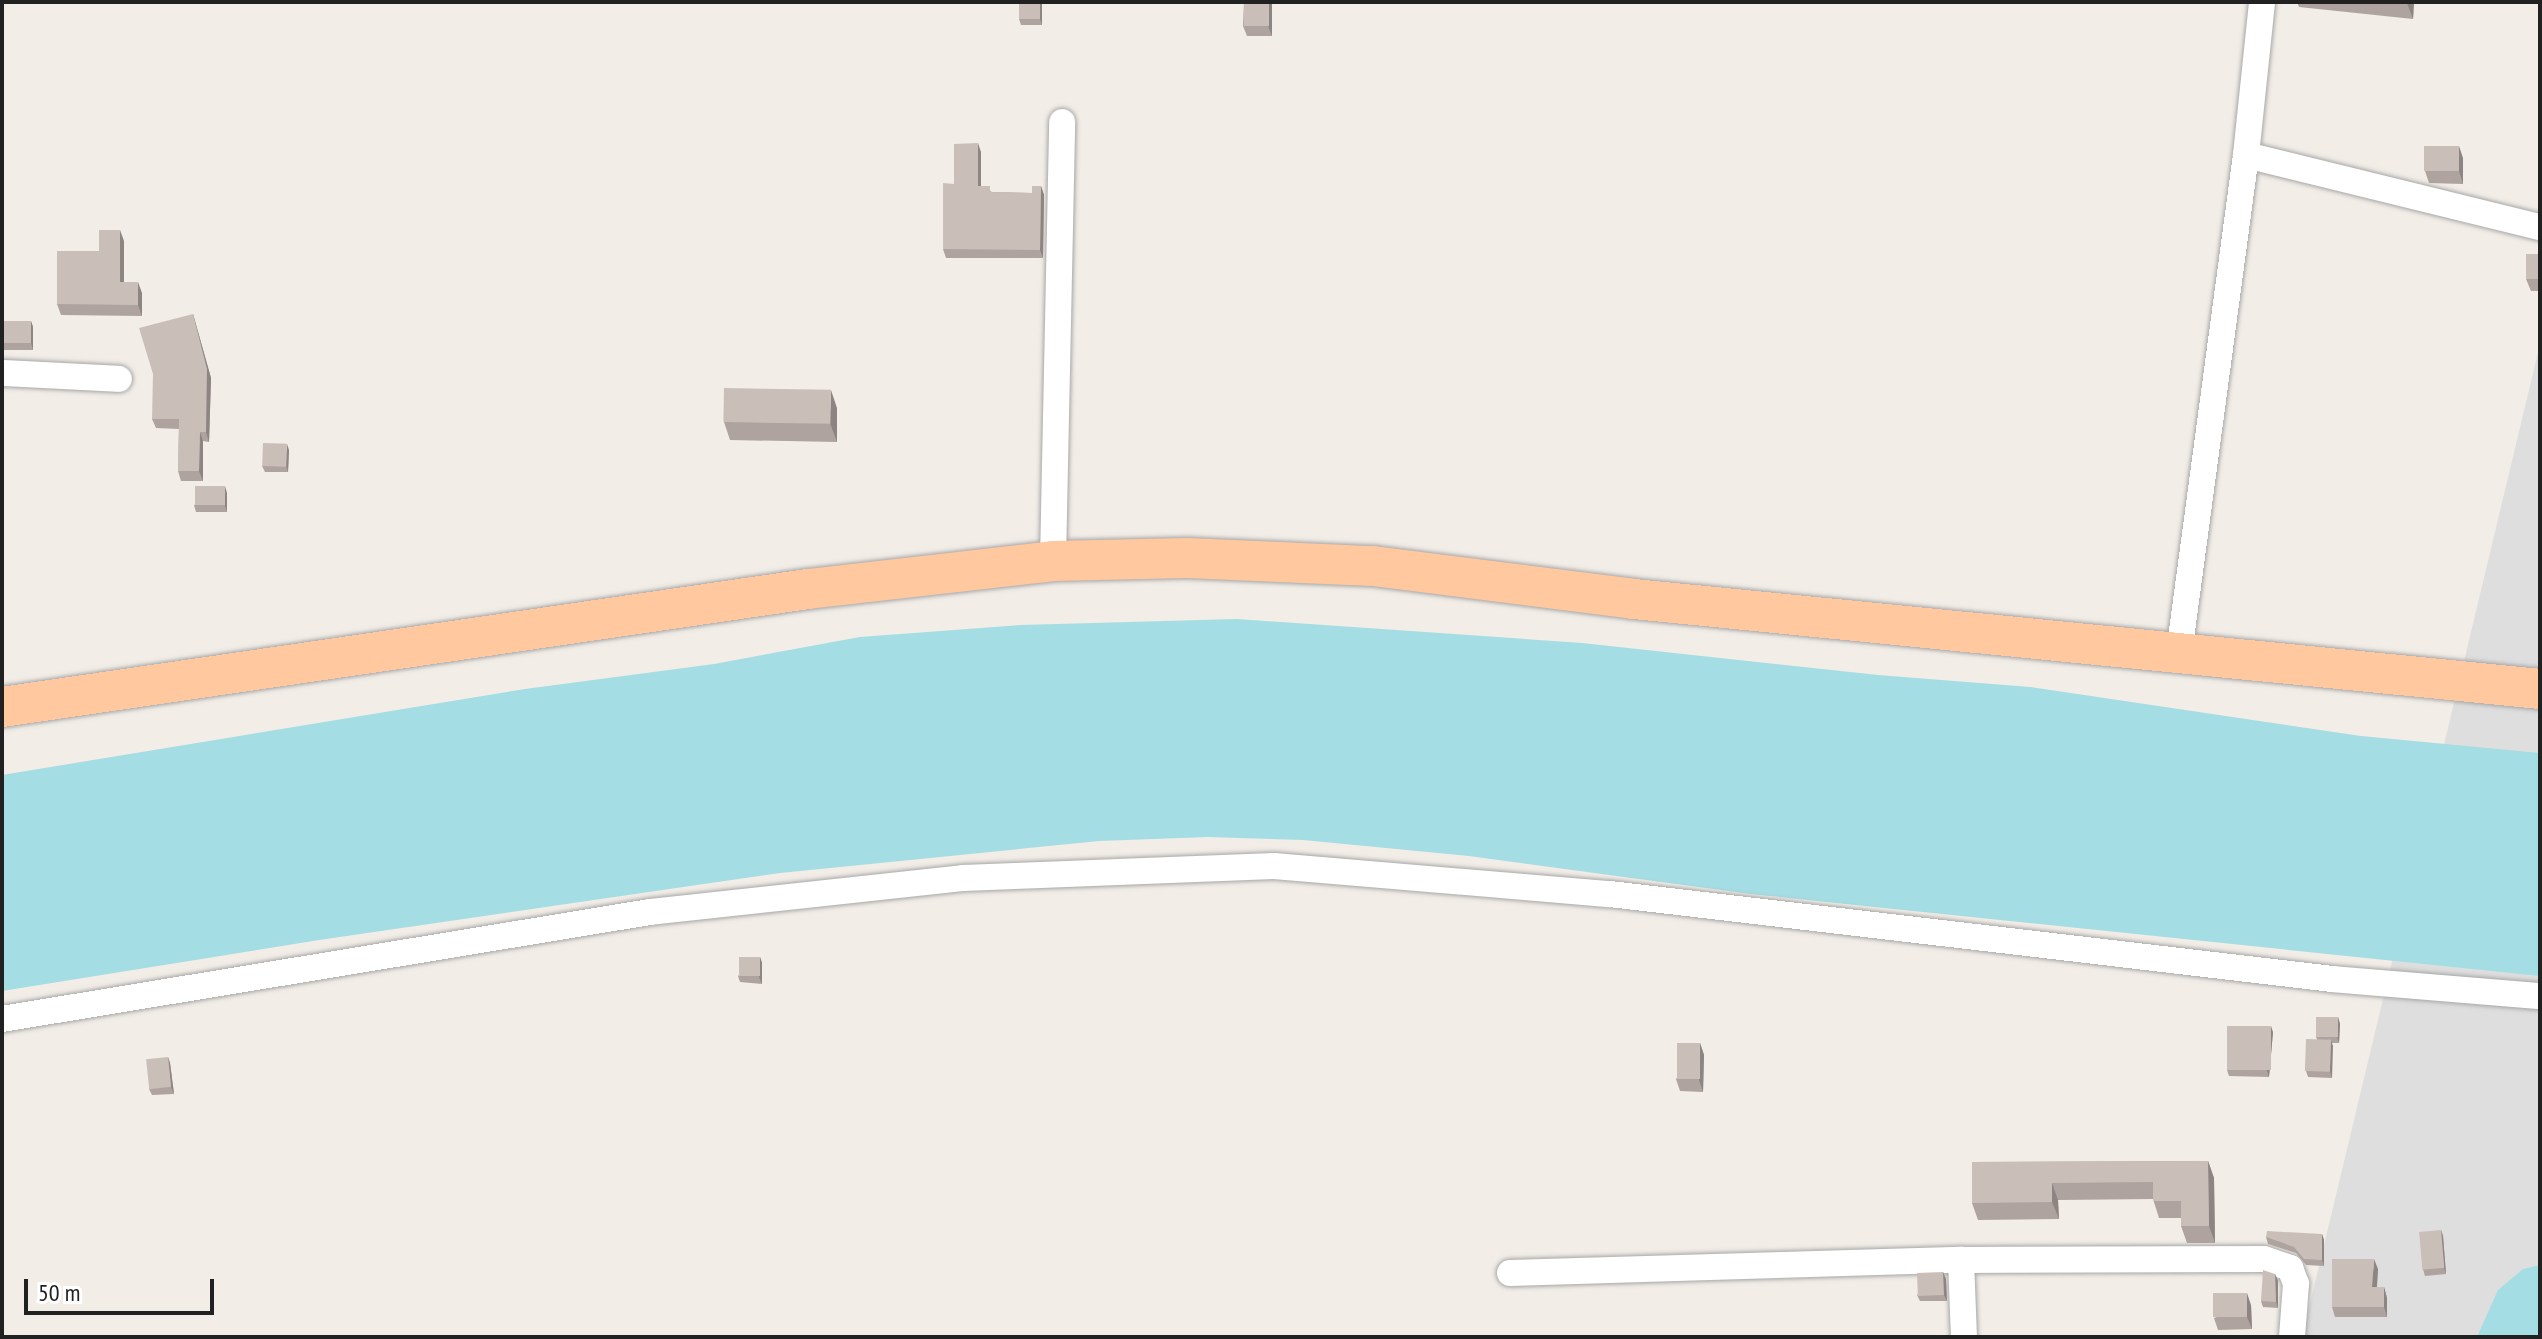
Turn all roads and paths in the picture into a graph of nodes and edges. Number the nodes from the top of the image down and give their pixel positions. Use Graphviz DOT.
graph roads {
  1 [pos="2262,2"];
  2 [pos="1062,122"];
  3 [pos="2246,155"];
  4 [pos="2540,227"];
  5 [pos="2,373"];
  6 [pos="119,379"];
  7 [pos="1053,561"];
  8 [pos="2179,653"];
  9 [pos="2540,689"];
  10 [pos="2,707"];
  11 [pos="2540,996"];
  12 [pos="2,1019"];
  13 [pos="1961,1260"];
  14 [pos="1510,1273"];
  15 [pos="1964,1337"];
  16 [pos="2292,1337"];
  1 -- 3 [label="street"];
  2 -- 7 [label="street"];
  3 -- 4 [label="street"];
  3 -- 8 [label="street"];
  5 -- 6 [label="street"];
  7 -- 8 [label="main road"];
  7 -- 10 [label="main road"];
  8 -- 9 [label="main road"];
  11 -- 12 [label="street"];
  13 -- 14 [label="street"];
  13 -- 15 [label="street"];
  13 -- 16 [label="street"];
}
